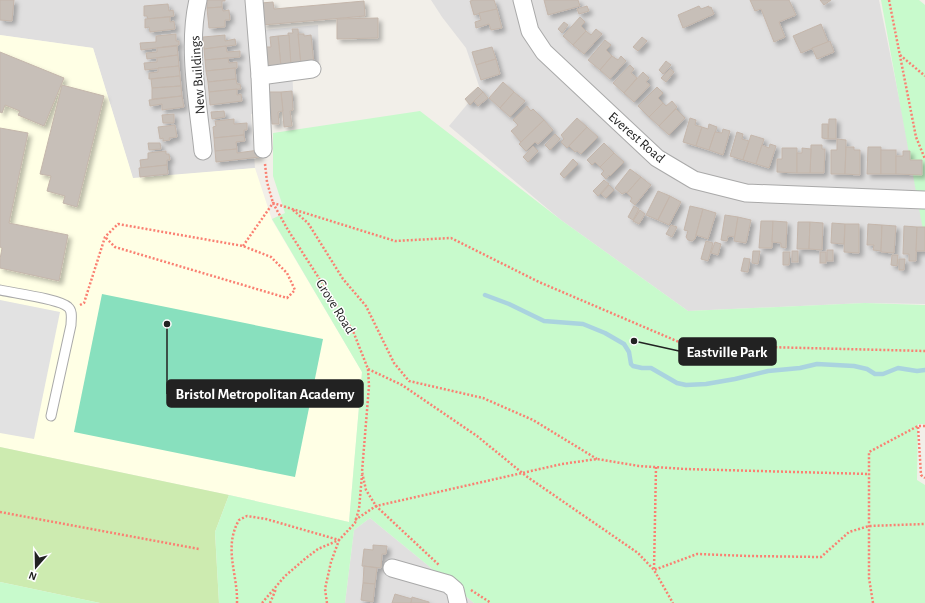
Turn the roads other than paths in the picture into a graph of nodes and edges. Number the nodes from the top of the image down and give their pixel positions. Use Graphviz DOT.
graph roads {
  1 [pos="198,0"];
  2 [pos="254,0"];
  3 [pos="522,0"];
  4 [pos="312,69"];
  5 [pos="260,76"];
  6 [pos="263,149"];
  7 [pos="203,151"];
  8 [pos="924,200"];
  9 [pos="0,290"];
  10 [pos="51,416"];
  11 [pos="392,568"];
  12 [pos="458,603"];
  1 -- 7 [label="street, New Buildings"];
  2 -- 5 [label="street"];
  3 -- 8 [label="street, Everest Road"];
  4 -- 5 [label="street"];
  5 -- 6 [label="street"];
  9 -- 10 [label="lane"];
  11 -- 12 [label="street"];
}
